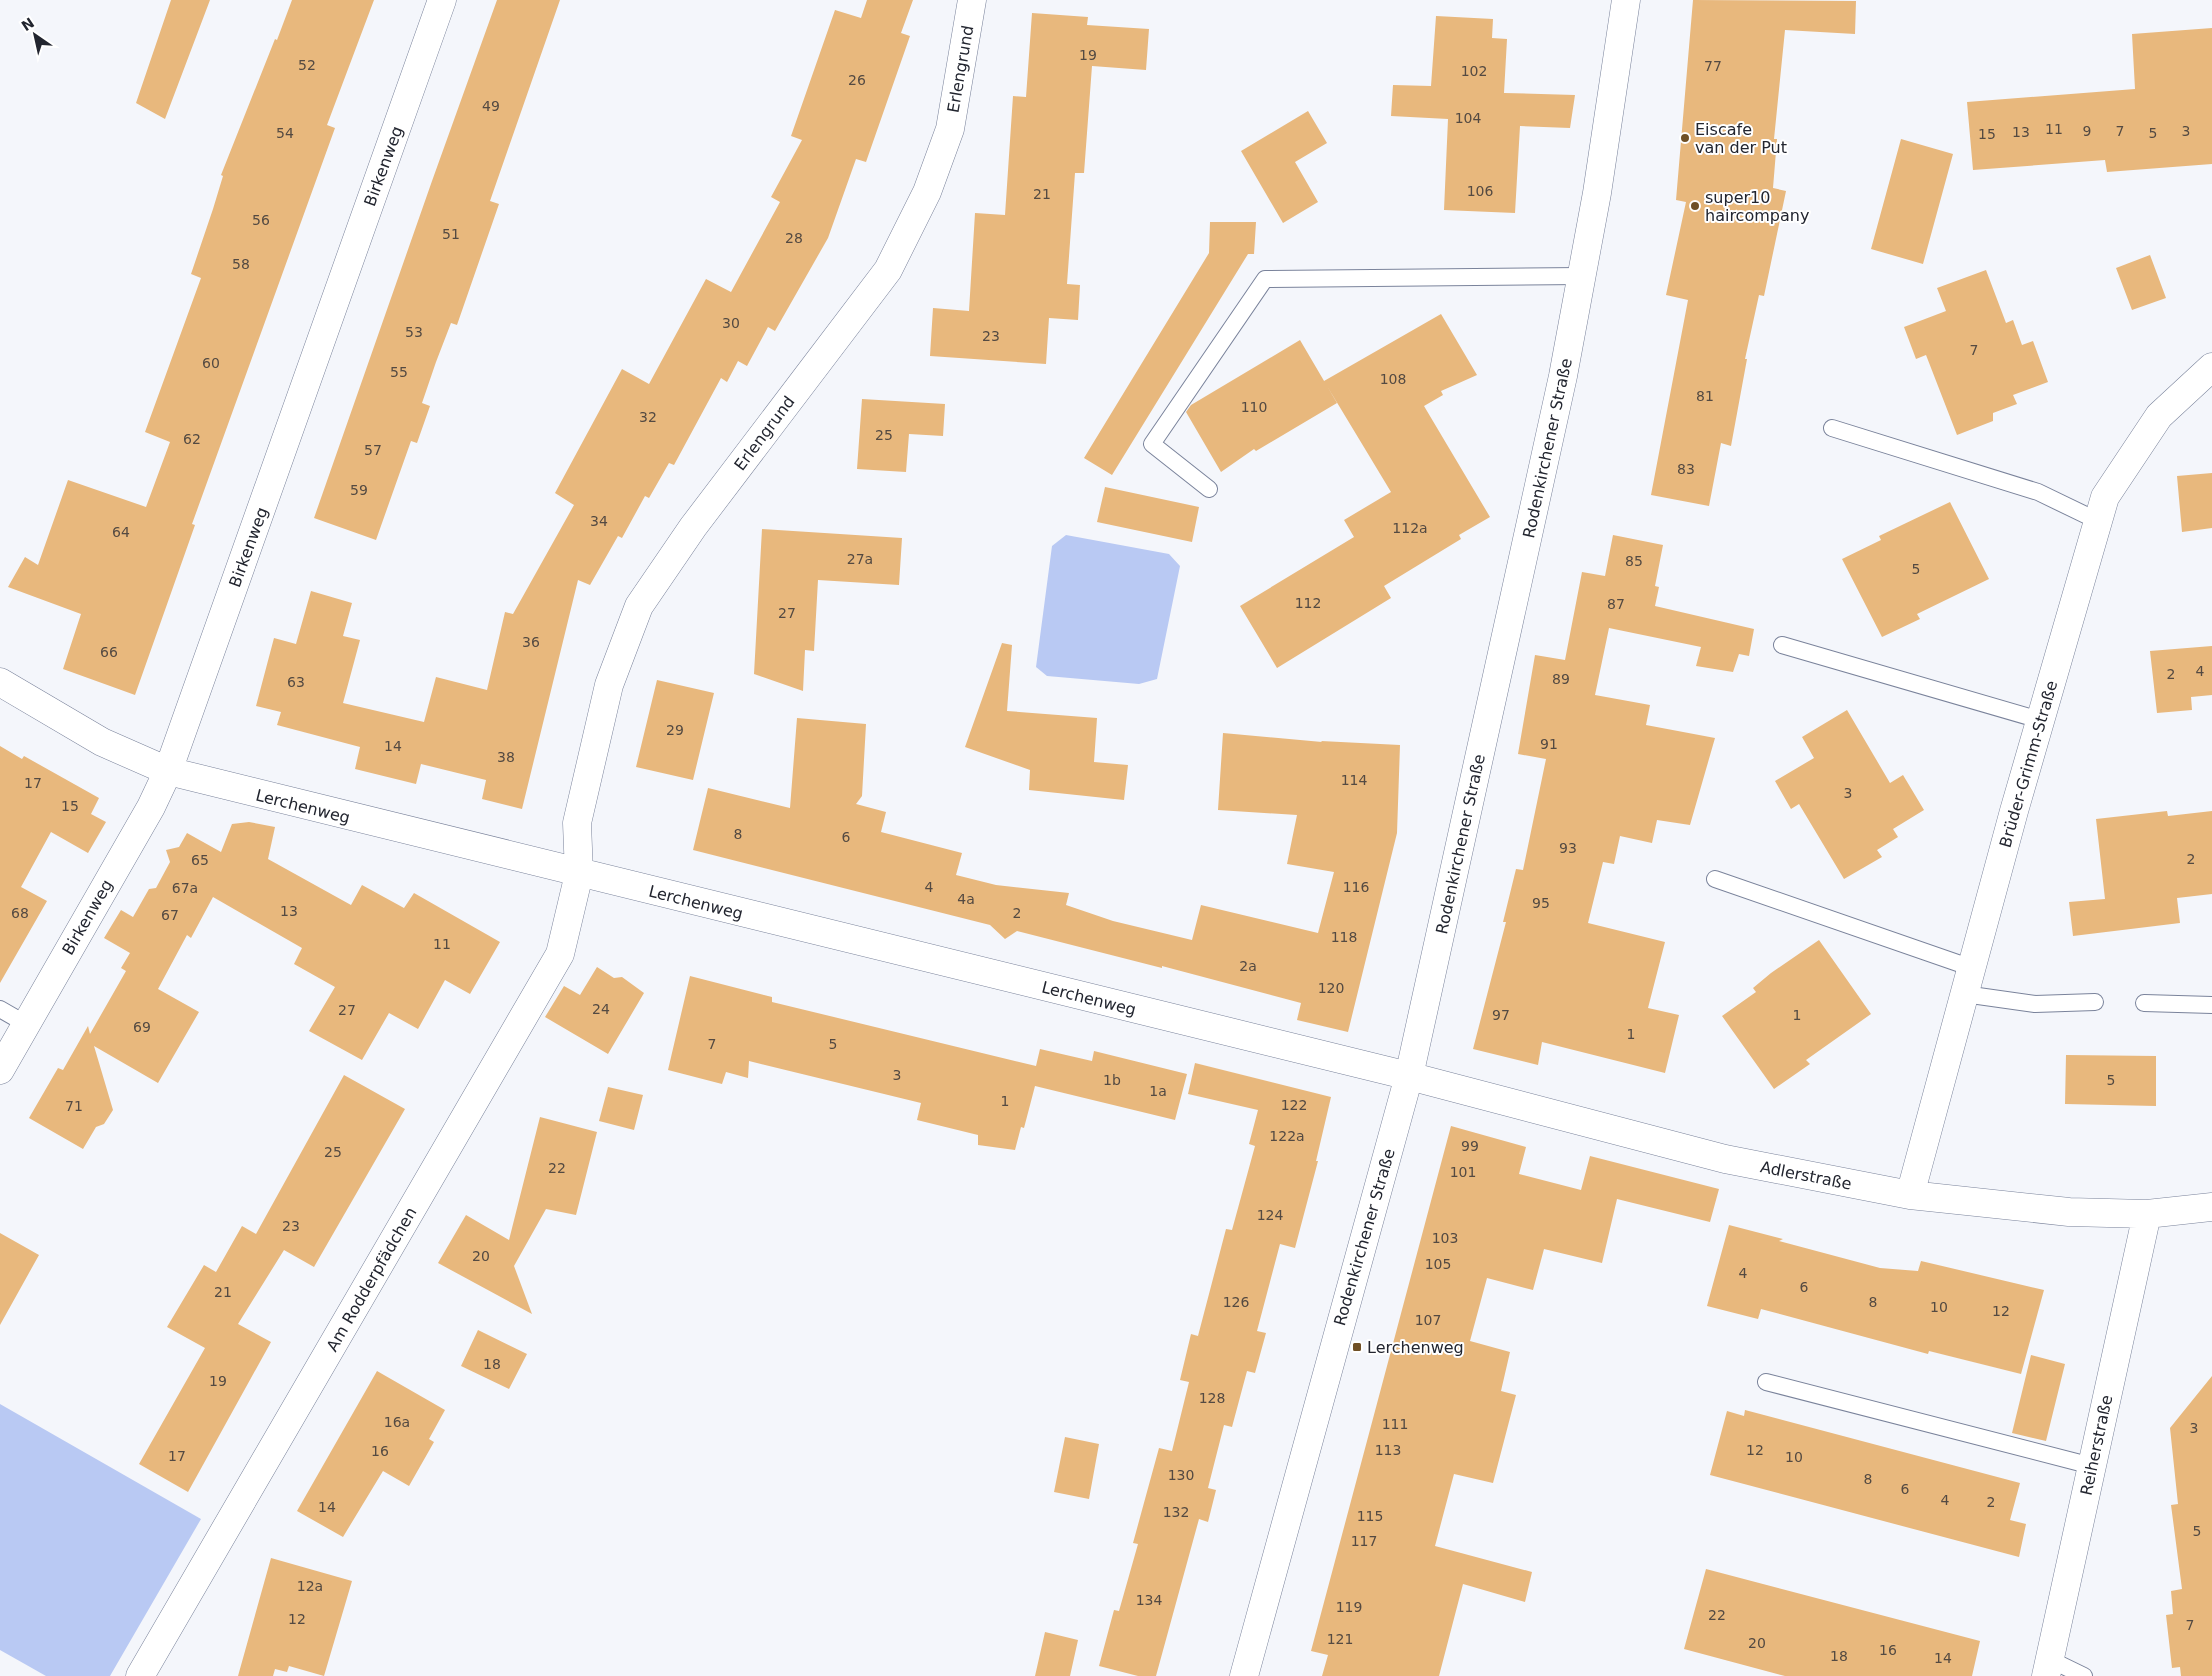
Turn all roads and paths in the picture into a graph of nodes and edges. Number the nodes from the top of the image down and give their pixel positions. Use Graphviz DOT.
graph roads {
  1 [pos="442,0"];
  2 [pos="972,0"];
  3 [pos="1626,0"];
  4 [pos="1582,276"];
  5 [pos="2212,366"];
  6 [pos="1832,428"];
  7 [pos="1209,489"];
  8 [pos="2098,521"];
  9 [pos="1782,645"];
  10 [pos="0,682"];
  11 [pos="2040,720"];
  12 [pos="168,772"];
  13 [pos="578,874"];
  14 [pos="1715,879"];
  15 [pos="1968,981"];
  16 [pos="2095,1002"];
  17 [pos="2144,1003"];
  18 [pos="2212,1005"];
  19 [pos="0,1009"];
  20 [pos="26,1024"];
  21 [pos="0,1070"];
  22 [pos="1409,1076"];
  23 [pos="1910,1195"];
  24 [pos="2212,1207"];
  25 [pos="2147,1214"];
  26 [pos="1766,1382"];
  27 [pos="2092,1466"];
  28 [pos="2048,1668"];
  29 [pos="140,1676"];
  30 [pos="1244,1676"];
  31 [pos="2084,1676"];
  1 -- 12 [label="street, Birkenweg"];
  2 -- 13 [label="street, Erlengrund"];
  3 -- 4 [label="street, Rodenkirchener Straße"];
  4 -- 7 [label="lane"];
  4 -- 22 [label="street, Rodenkirchener Straße"];
  5 -- 8 [label="street, Brüder-Grimm-Straße"];
  6 -- 8 [label="lane"];
  8 -- 11 [label="street, Brüder-Grimm-Straße"];
  9 -- 11 [label="lane"];
  10 -- 12 [label="street, Lerchenweg"];
  11 -- 15 [label="street, Brüder-Grimm-Straße"];
  12 -- 13 [label="street, Lerchenweg"];
  12 -- 20 [label="street, Birkenweg"];
  13 -- 22 [label="street, Lerchenweg"];
  13 -- 29 [label="street, Am Rodderpfädchen"];
  14 -- 15 [label="lane"];
  15 -- 16 [label="lane"];
  15 -- 23 [label="street, Brüder-Grimm-Straße"];
  17 -- 18 [label="lane"];
  19 -- 20 [label="lane"];
  20 -- 21 [label="street, Birkenweg"];
  22 -- 23 [label="street, Adlerstraße"];
  22 -- 30 [label="street, Rodenkirchener Straße"];
  23 -- 25 [label="street, Adlerstraße"];
  24 -- 25 [label="street, Adlerstraße"];
  25 -- 27 [label="street, Reiherstraße"];
  26 -- 27 [label="lane"];
  27 -- 28 [label="street, Reiherstraße"];
  28 -- 31 [label="lane"];
}
